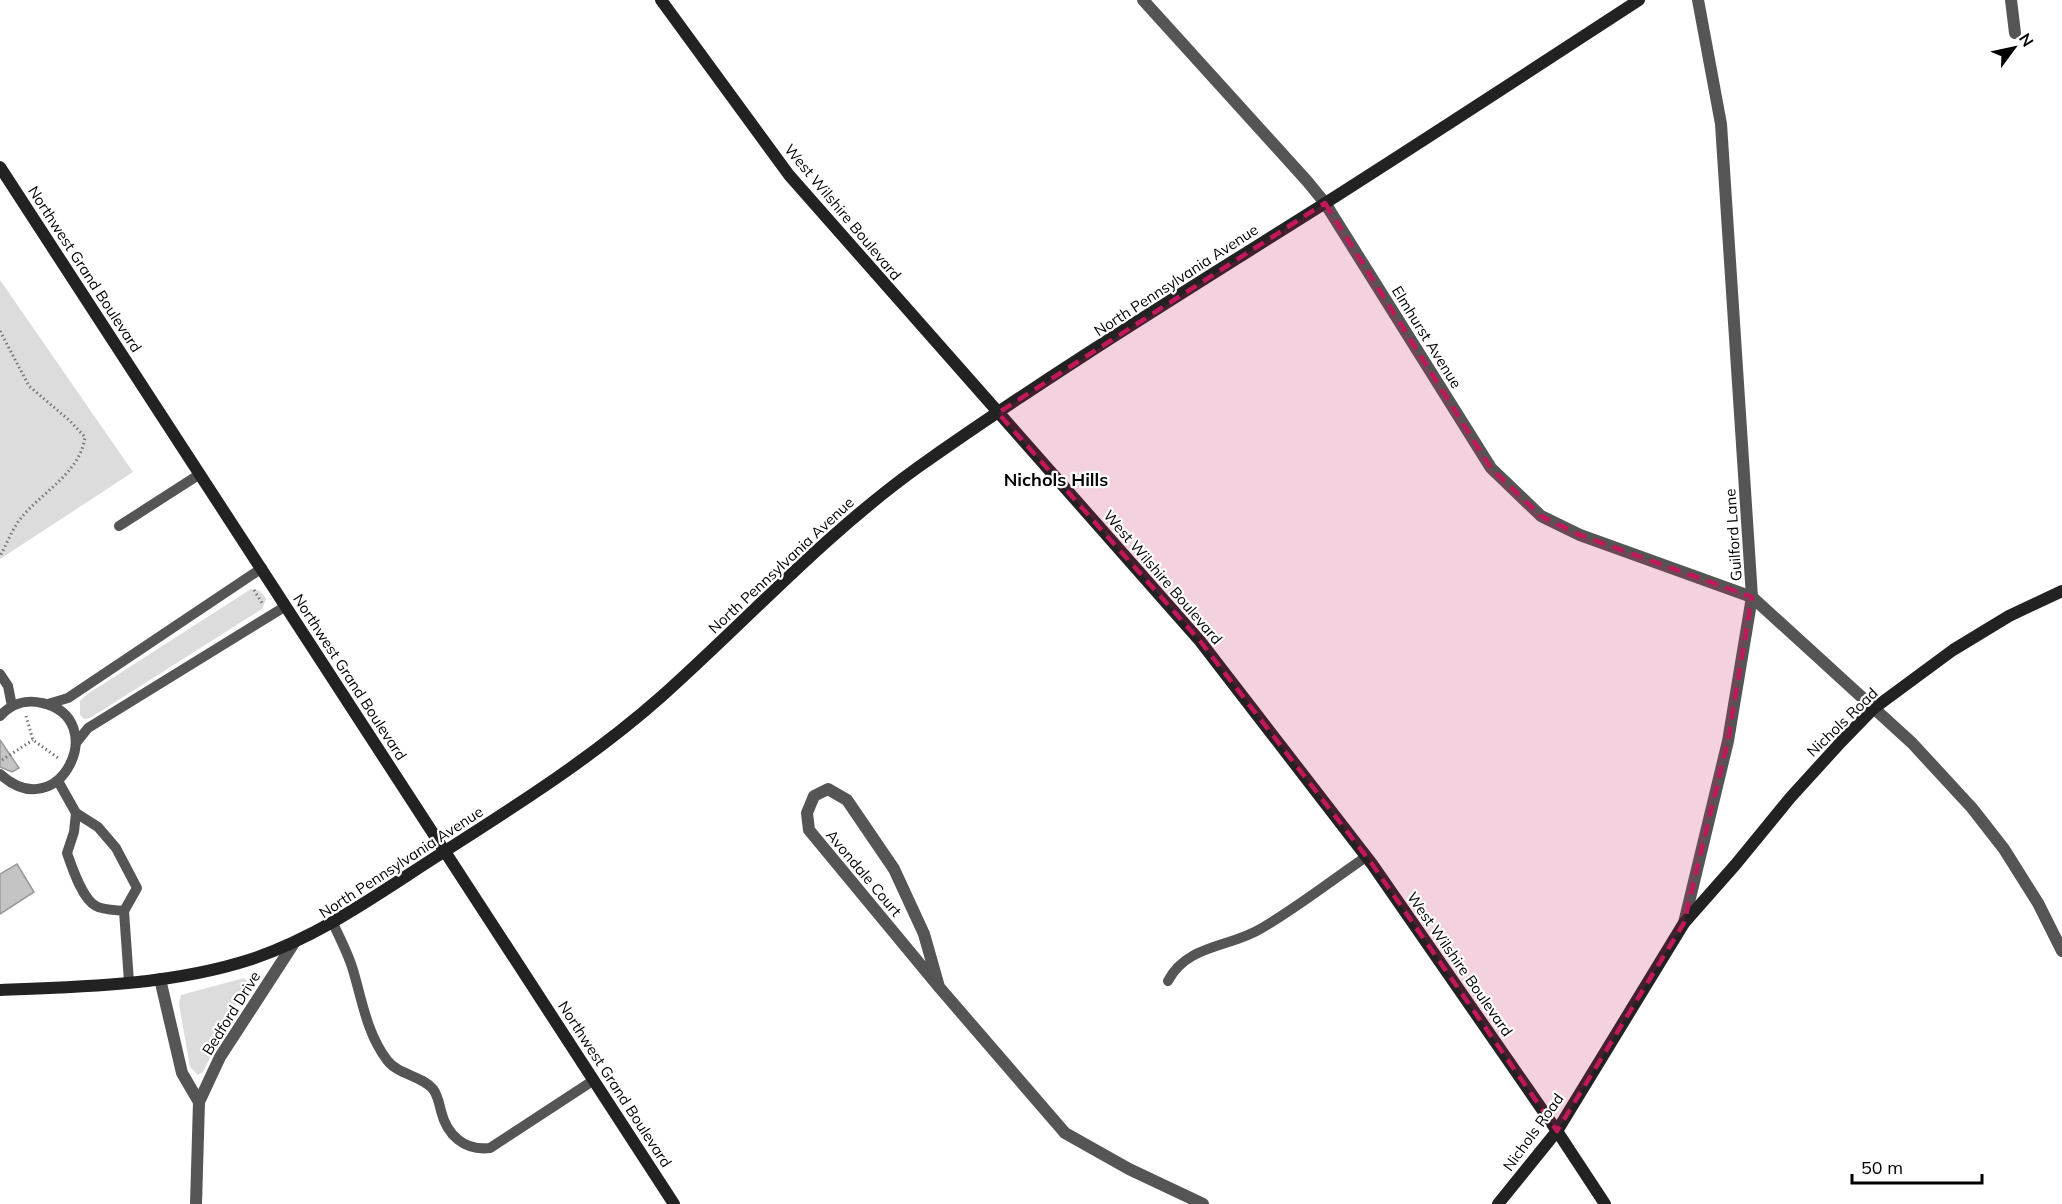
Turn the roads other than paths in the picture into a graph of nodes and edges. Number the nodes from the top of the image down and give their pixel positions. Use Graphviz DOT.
graph roads {
  1 [pos="661,0"];
  2 [pos="1143,0"];
  3 [pos="1639,0"];
  4 [pos="1698,0"];
  5 [pos="2011,0"];
  6 [pos="2015,33"];
  7 [pos="0,166"];
  8 [pos="1325,203"];
  9 [pos="998,413"];
  10 [pos="201,474"];
  11 [pos="119,526"];
  12 [pos="262,568"];
  13 [pos="2062,591"];
  14 [pos="1752,597"];
  15 [pos="286,606"];
  16 [pos="0,674"];
  17 [pos="17,704"];
  18 [pos="48,704"];
  19 [pos="1873,709"];
  20 [pos="0,716"];
  21 [pos="76,743"];
  22 [pos="0,774"];
  23 [pos="58,781"];
  24 [pos="76,813"];
  25 [pos="446,851"];
  26 [pos="1366,856"];
  27 [pos="124,911"];
  28 [pos="333,923"];
  29 [pos="1684,923"];
  30 [pos="294,943"];
  31 [pos="2062,951"];
  32 [pos="160,979"];
  33 [pos="1168,981"];
  34 [pos="129,982"];
  35 [pos="939,987"];
  36 [pos="0,990"];
  37 [pos="594,1080"];
  38 [pos="199,1102"];
  39 [pos="1557,1131"];
  40 [pos="196,1204"];
  41 [pos="674,1204"];
  42 [pos="1203,1204"];
  43 [pos="1498,1204"];
  44 [pos="1605,1204"];
  1 -- 9 [label="street, West Wilshire Boulevard"];
  2 -- 8 [label="street, Elmhurst Avenue"];
  3 -- 8 [label="street, North Pennsylvania Avenue"];
  4 -- 14 [label="street, Guilford Lane"];
  5 -- 6 [label="street"];
  7 -- 10 [label="street, Northwest Grand Boulevard"];
  8 -- 9 [label="street, North Pennsylvania Avenue"];
  8 -- 14 [label="street, Elmhurst Avenue"];
  9 -- 25 [label="street, North Pennsylvania Avenue"];
  9 -- 26 [label="street, West Wilshire Boulevard"];
  10 -- 11 [label="lane"];
  10 -- 12 [label="street, Northwest Grand Boulevard"];
  12 -- 15 [label="street, Northwest Grand Boulevard"];
  12 -- 18 [label="lane"];
  13 -- 19 [label="street, Nichols Road"];
  14 -- 19 [label="street, Guilford Lane"];
  14 -- 29 [label="street, Nichols Road"];
  15 -- 21 [label="lane"];
  15 -- 25 [label="street, Northwest Grand Boulevard"];
  16 -- 17 [label="lane"];
  17 -- 18 [label="lane"];
  17 -- 20 [label="lane"];
  18 -- 21 [label="lane"];
  19 -- 29 [label="street, Nichols Road"];
  19 -- 31 [label="street, Guilford Lane"];
  21 -- 23 [label="lane"];
  22 -- 23 [label="lane"];
  23 -- 24 [label="lane"];
  24 -- 27 [label="lane"];
  24 -- 27 [label="lane"];
  25 -- 28 [label="street, North Pennsylvania Avenue"];
  25 -- 37 [label="street, Northwest Grand Boulevard"];
  26 -- 33 [label="lane"];
  26 -- 39 [label="street, West Wilshire Boulevard"];
  27 -- 34 [label="lane"];
  28 -- 30 [label="street, North Pennsylvania Avenue"];
  28 -- 37 [label="lane"];
  29 -- 39 [label="street, Nichols Road"];
  30 -- 32 [label="street, North Pennsylvania Avenue"];
  30 -- 38 [label="street, Bedford Drive"];
  32 -- 34 [label="street, North Pennsylvania Avenue"];
  32 -- 38 [label="street, Bedford Drive"];
  34 -- 36 [label="street, North Pennsylvania Avenue"];
  35 -- 35 [label="street, Avondale Court"];
  35 -- 42 [label="street, Avondale Court"];
  37 -- 41 [label="street, Northwest Grand Boulevard"];
  38 -- 40 [label="street, Bedford Drive"];
  39 -- 43 [label="street, Nichols Road"];
  39 -- 44 [label="street, West Wilshire Boulevard"];
}
